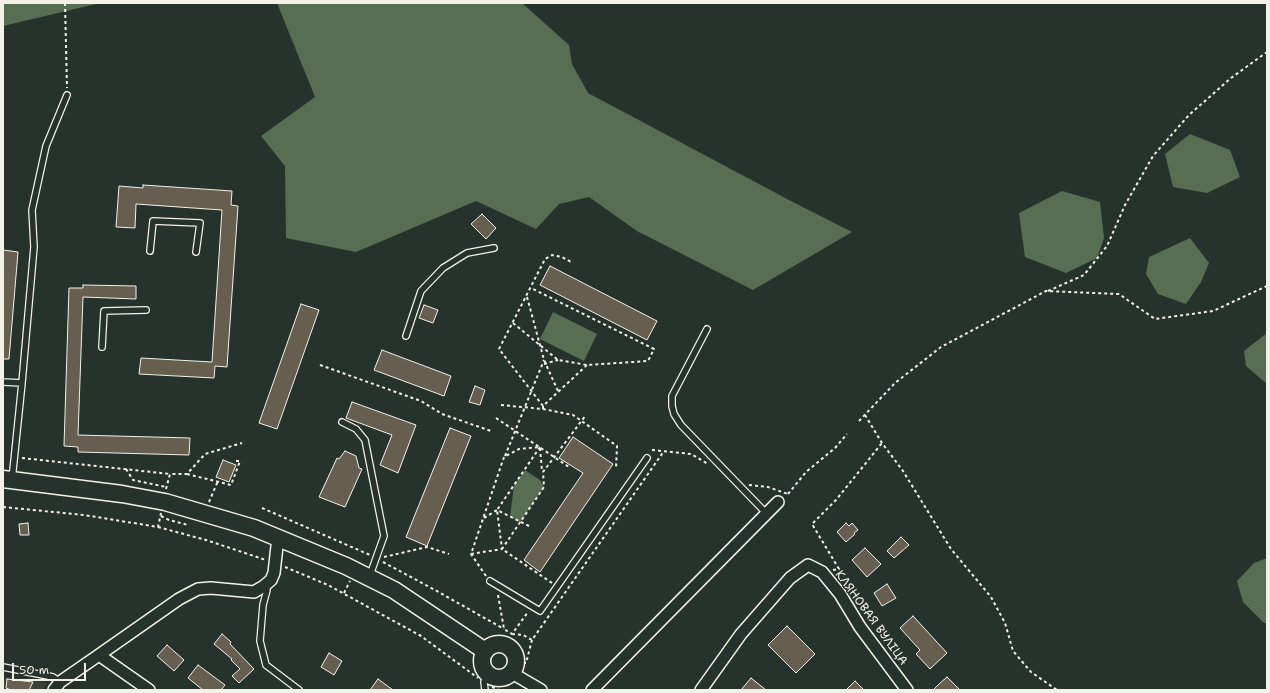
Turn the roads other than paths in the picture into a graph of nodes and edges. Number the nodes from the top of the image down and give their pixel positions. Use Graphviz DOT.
graph roads {
  1 [pos="67,95"];
  2 [pos="494,248"];
  3 [pos="150,251"];
  4 [pos="196,252"];
  5 [pos="146,310"];
  6 [pos="707,329"];
  7 [pos="406,336"];
  8 [pos="102,347"];
  9 [pos="3,382"];
  10 [pos="22,383"];
  11 [pos="342,422"];
  12 [pos="647,458"];
  13 [pos="7,480"];
  14 [pos="778,502"];
  15 [pos="766,514"];
  16 [pos="278,537"];
  17 [pos="369,578"];
  18 [pos="490,581"];
  19 [pos="264,586"];
  20 [pos="485,651"];
  21 [pos="99,655"];
  22 [pos="3,667"];
  23 [pos="515,668"];
  24 [pos="486,678"];
  25 [pos="57,686"];
  26 [pos="149,690"];
  27 [pos="299,690"];
  28 [pos="484,690"];
  29 [pos="541,690"];
  30 [pos="592,690"];
  31 [pos="701,690"];
  32 [pos="907,690"];
  1 -- 10 [label="lane"];
  2 -- 7 [label="lane"];
  3 -- 4 [label="lane"];
  5 -- 8 [label="lane"];
  6 -- 15 [label="lane"];
  9 -- 10 [label="lane"];
  10 -- 13 [label="lane"];
  11 -- 17 [label="lane"];
  12 -- 18 [label="lane"];
  13 -- 16 [label="street"];
  14 -- 15 [label="street"];
  15 -- 30 [label="street"];
  16 -- 17 [label="street"];
  16 -- 19 [label="street"];
  17 -- 20 [label="street"];
  19 -- 21 [label="street"];
  19 -- 27 [label="lane"];
  20 -- 23 [label="street"];
  20 -- 24 [label="street"];
  21 -- 25 [label="street"];
  21 -- 26 [label="street"];
  22 -- 25 [label="lane"];
  23 -- 24 [label="street"];
  23 -- 29 [label="street"];
  24 -- 28 [label="lane"];
  31 -- 32 [label="street, КЛЯНОВАЯ ВУЛІЦА"];
}
